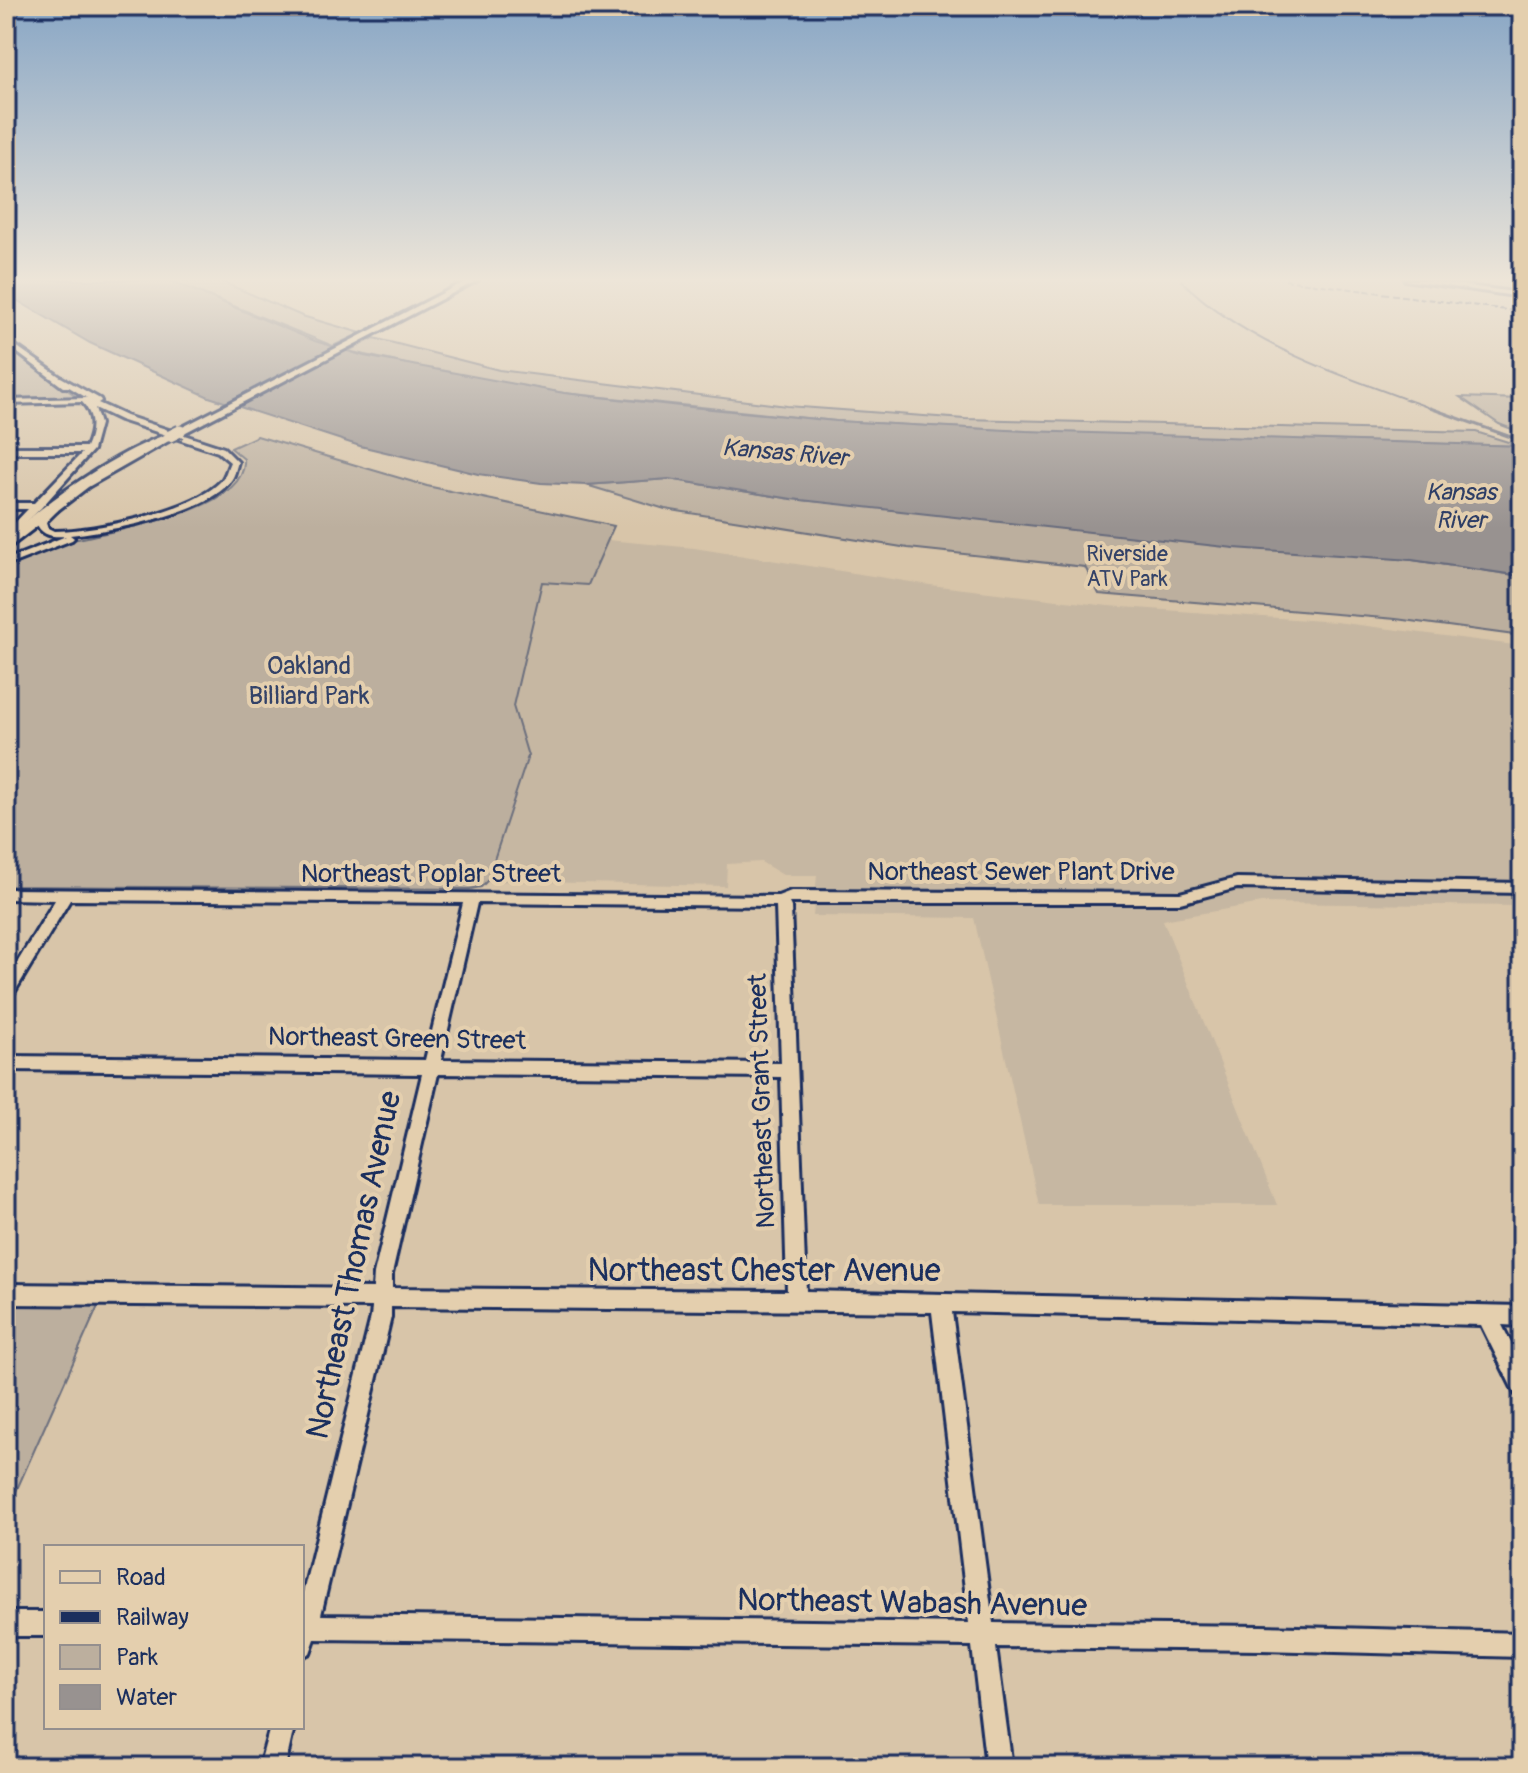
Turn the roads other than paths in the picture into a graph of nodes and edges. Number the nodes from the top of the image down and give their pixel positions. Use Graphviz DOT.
graph roads {
  1 [pos="38,363"];
  2 [pos="313,363"];
  3 [pos="60,378"];
  4 [pos="85,400"];
  5 [pos="6,402"];
  6 [pos="6,450"];
  7 [pos="89,450"];
  8 [pos="68,495"];
  9 [pos="6,506"];
  10 [pos="38,506"];
  11 [pos="6,538"];
  12 [pos="6,546"];
  13 [pos="6,563"];
  14 [pos="1522,888"];
  15 [pos="6,894"];
  16 [pos="66,894"];
  17 [pos="854,897"];
  18 [pos="471,899"];
  19 [pos="780,901"];
  20 [pos="6,994"];
  21 [pos="6,1063"];
  22 [pos="432,1065"];
  23 [pos="787,1070"];
  24 [pos="6,1294"];
  25 [pos="382,1298"];
  26 [pos="797,1302"];
  27 [pos="941,1302"];
  28 [pos="1487,1315"];
  29 [pos="1522,1316"];
  30 [pos="1522,1387"];
  31 [pos="6,1624"];
  32 [pos="44,1624"];
  33 [pos="304,1629"];
  34 [pos="304,1633"];
  35 [pos="982,1635"];
  36 [pos="1522,1645"];
  37 [pos="282,1729"];
  38 [pos="272,1767"];
  39 [pos="999,1767"];
  1 -- 3 [label="street"];
  2 -- 8 [label="main road"];
  3 -- 4 [label="street"];
  3 -- 13 [label="street"];
  4 -- 5 [label="street"];
  4 -- 7 [label="street"];
  4 -- 8 [label="street"];
  6 -- 7 [label="street"];
  7 -- 10 [label="street"];
  8 -- 12 [label="main road"];
  9 -- 10 [label="street"];
  10 -- 11 [label="street"];
  14 -- 17 [label="street, Northeast Sewer Plant Drive"];
  15 -- 16 [label="street, Northeast Poplar Street"];
  16 -- 18 [label="street, Northeast Poplar Street"];
  16 -- 20 [label="street"];
  17 -- 19 [label="street, Northeast Poplar Street"];
  18 -- 19 [label="street, Northeast Poplar Street"];
  18 -- 22 [label="street, Northeast Thomas Avenue"];
  19 -- 23 [label="street, Northeast Grant Street"];
  21 -- 22 [label="street, Northeast Green Street"];
  22 -- 23 [label="street, Northeast Green Street"];
  22 -- 25 [label="street, Northeast Thomas Avenue"];
  23 -- 26 [label="street, Northeast Grant Street"];
  24 -- 25 [label="street, Northeast Chester Avenue"];
  25 -- 26 [label="street, Northeast Chester Avenue"];
  25 -- 33 [label="street, Northeast Thomas Avenue"];
  26 -- 27 [label="street, Northeast Chester Avenue"];
  27 -- 28 [label="street, Northeast Chester Avenue"];
  27 -- 35 [label="street"];
  28 -- 29 [label="street, Northeast Chester Avenue"];
  28 -- 30 [label="street"];
  31 -- 32 [label="street"];
  34 -- 35 [label="street, Northeast Wabash Avenue"];
  35 -- 36 [label="street, Northeast Wabash Avenue"];
  35 -- 39 [label="street"];
  37 -- 38 [label="street"];
}
